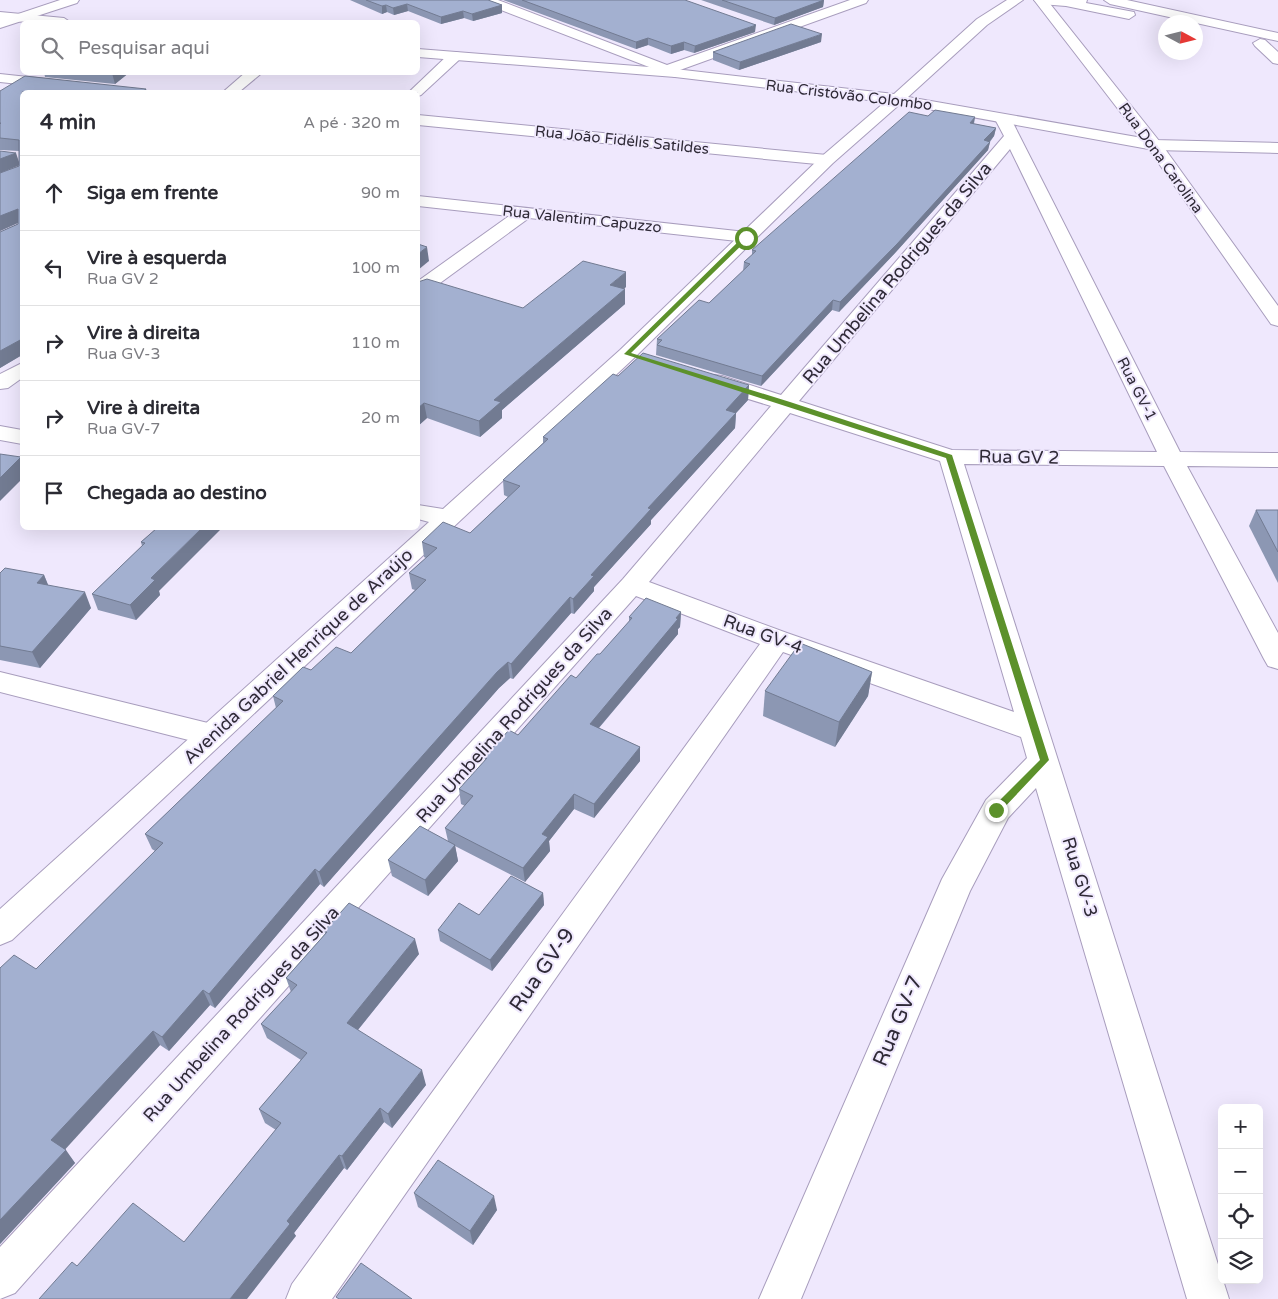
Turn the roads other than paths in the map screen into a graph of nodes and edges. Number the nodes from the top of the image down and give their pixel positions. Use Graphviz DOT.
graph roads {
  1 [pos="73,0"];
  2 [pos="487,0"];
  3 [pos="862,0"];
  4 [pos="1016,0"];
  5 [pos="1040,0"];
  6 [pos="1110,0"];
  7 [pos="1075,1"];
  8 [pos="0,16"];
  9 [pos="16,18"];
  10 [pos="40,20"];
  11 [pos="1158,20"];
  12 [pos="0,24"];
  13 [pos="757,25"];
  14 [pos="1203,31"];
  15 [pos="775,32"];
  16 [pos="1278,36"];
  17 [pos="1260,43"];
  18 [pos="1278,46"];
  19 [pos="420,53"];
  20 [pos="455,56"];
  21 [pos="1278,60"];
  22 [pos="671,72"];
  23 [pos="252,75"];
  24 [pos="0,78"];
  25 [pos="74,86"];
  26 [pos="233,90"];
  27 [pos="418,90"];
  28 [pos="895,99"];
  29 [pos="420,120"];
  30 [pos="1006,127"];
  31 [pos="1154,145"];
  32 [pos="1278,148"];
  33 [pos="826,160"];
  34 [pos="420,201"];
  35 [pos="525,213"];
  36 [pos="746,238"];
  37 [pos="420,289"];
  38 [pos="1278,320"];
  39 [pos="20,371"];
  40 [pos="693,374"];
  41 [pos="0,383"];
  42 [pos="788,403"];
  43 [pos="0,433"];
  44 [pos="20,437"];
  45 [pos="950,457"];
  46 [pos="1172,459"];
  47 [pos="1278,460"];
  48 [pos="420,512"];
  49 [pos="449,518"];
  50 [pos="632,585"];
  51 [pos="777,640"];
  52 [pos="1278,659"];
  53 [pos="0,682"];
  54 [pos="212,735"];
  55 [pos="1040,746"];
  56 [pos="0,930"];
  57 [pos="0,1278"];
  58 [pos="307,1299"];
  59 [pos="780,1299"];
  60 [pos="1208,1299"];
  1 -- 9 [label="street"];
  2 -- 22 [label="street"];
  3 -- 15 [label="street"];
  4 -- 28 [label="street, Avenida Gabriel Henrique de Araújo"];
  5 -- 7 [label="street"];
  5 -- 31 [label="street, Rua Dona Carolina"];
  6 -- 16 [label="street"];
  7 -- 11 [label="street"];
  8 -- 9 [label="street"];
  9 -- 10 [label="street"];
  9 -- 12 [label="street"];
  13 -- 15 [label="street"];
  14 -- 17 [label="street"];
  15 -- 22 [label="street"];
  17 -- 18 [label="street"];
  17 -- 21 [label="street"];
  19 -- 20 [label="street, Rua Cristóvão Colombo"];
  20 -- 22 [label="street, Rua Cristóvão Colombo"];
  20 -- 27 [label="street"];
  22 -- 28 [label="street, Rua Cristóvão Colombo"];
  23 -- 26 [label="street"];
  24 -- 25 [label="street"];
  28 -- 30 [label="street, Rua Cristóvão Colombo"];
  28 -- 33 [label="street, Avenida Gabriel Henrique de Araújo"];
  29 -- 33 [label="street, Rua João Fidélis Satildes"];
  30 -- 31 [label="street, Rua Cristóvão Colombo"];
  30 -- 42 [label="street, Rua Umbelina Rodrigues da Silva"];
  30 -- 46 [label="street, Rua GV-1"];
  31 -- 32 [label="street, Rua Cristóvão Colombo"];
  31 -- 38 [label="street, Rua Dona Carolina"];
  33 -- 36 [label="street, Avenida Gabriel Henrique de Araújo"];
  34 -- 35 [label="street, Rua Valentim Capuzzo"];
  35 -- 36 [label="street, Rua Valentim Capuzzo"];
  35 -- 37 [label="street"];
  36 -- 49 [label="street, Avenida Gabriel Henrique de Araújo"];
  39 -- 41 [label="street"];
  40 -- 42 [label="street, Rua GV 2"];
  42 -- 45 [label="street, Rua GV 2"];
  42 -- 50 [label="street, Rua Umbelina Rodrigues da Silva"];
  43 -- 44 [label="street"];
  45 -- 46 [label="street, Rua GV 2"];
  45 -- 55 [label="street, Rua GV-3"];
  46 -- 47 [label="street, Rua GV 2"];
  46 -- 52 [label="street, Rua GV-1"];
  48 -- 49 [label="street"];
  49 -- 54 [label="street, Avenida Gabriel Henrique de Araújo"];
  50 -- 51 [label="street, Rua GV-4"];
  50 -- 57 [label="street, Rua Umbelina Rodrigues da Silva"];
  51 -- 55 [label="street, Rua GV-4"];
  51 -- 58 [label="street, Rua GV-9"];
  53 -- 54 [label="street"];
  54 -- 56 [label="street, Avenida Gabriel Henrique de Araújo"];
  55 -- 59 [label="street, Rua GV-7"];
  55 -- 60 [label="street, Rua GV-3"];
}
